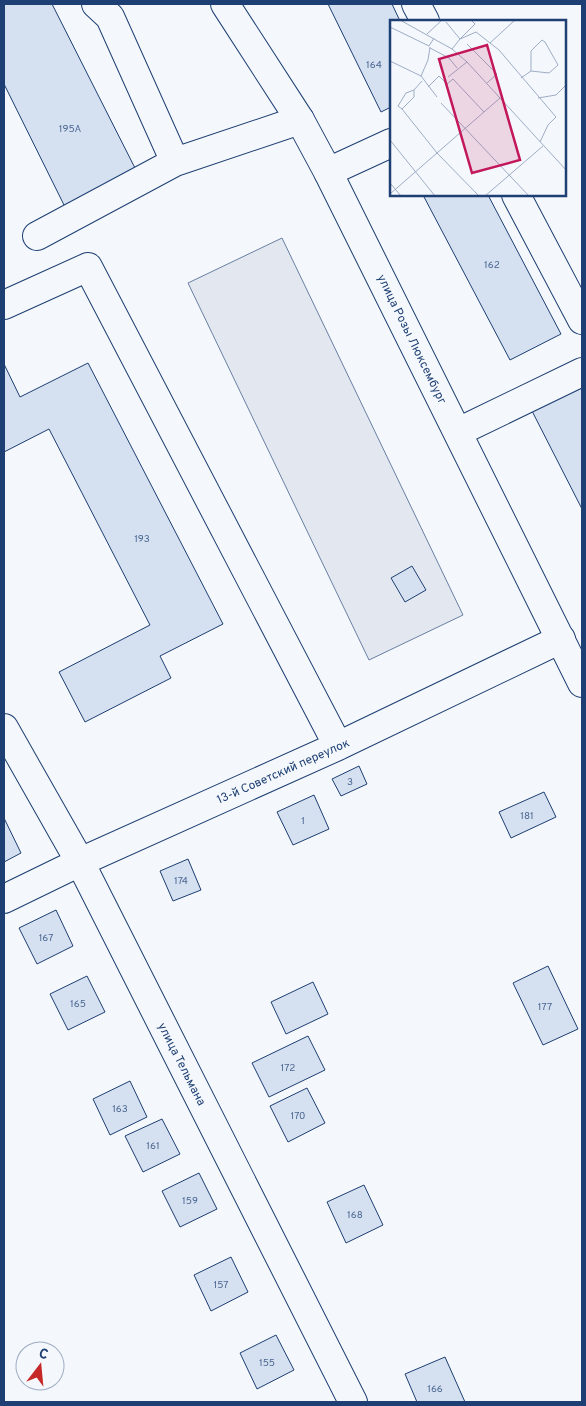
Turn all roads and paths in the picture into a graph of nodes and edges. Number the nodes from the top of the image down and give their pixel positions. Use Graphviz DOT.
graph roads {
  1 [pos="96,4"];
  2 [pos="225,4"];
  3 [pos="416,4"];
  4 [pos="424,20"];
  5 [pos="300,120"];
  6 [pos="390,143"];
  7 [pos="175,162"];
  8 [pos="328,172"];
  9 [pos="517,196"];
  10 [pos="37,236"];
  11 [pos="4,305"];
  12 [pos="582,320"];
  13 [pos="582,372"];
  14 [pos="458,432"];
  15 [pos="561,639"];
  16 [pos="582,683"];
  17 [pos="4,728"];
  18 [pos="338,746"];
  19 [pos="80,862"];
  20 [pos="4,899"];
  21 [pos="353,1402"];
  1 -- 7 [label="street"];
  2 -- 5 [label="street, улица Розы Люксембург"];
  3 -- 4 [label="street"];
  5 -- 7 [label="street"];
  5 -- 8 [label="street, улица Розы Люксембург"];
  6 -- 8 [label="street"];
  7 -- 10 [label="street"];
  8 -- 14 [label="street, улица Розы Люксембург"];
  9 -- 12 [label="street"];
  11 -- 18 [label="street"];
  13 -- 14 [label="street"];
  14 -- 15 [label="street, улица Розы Люксембург"];
  15 -- 16 [label="street, улица Розы Люксембург"];
  15 -- 18 [label="street, 13-й Советский переулок"];
  17 -- 19 [label="street, улица Тельмана"];
  18 -- 19 [label="street, 13-й Советский переулок"];
  19 -- 20 [label="street, 13-й Советский переулок"];
  19 -- 21 [label="street, улица Тельмана"];
}
